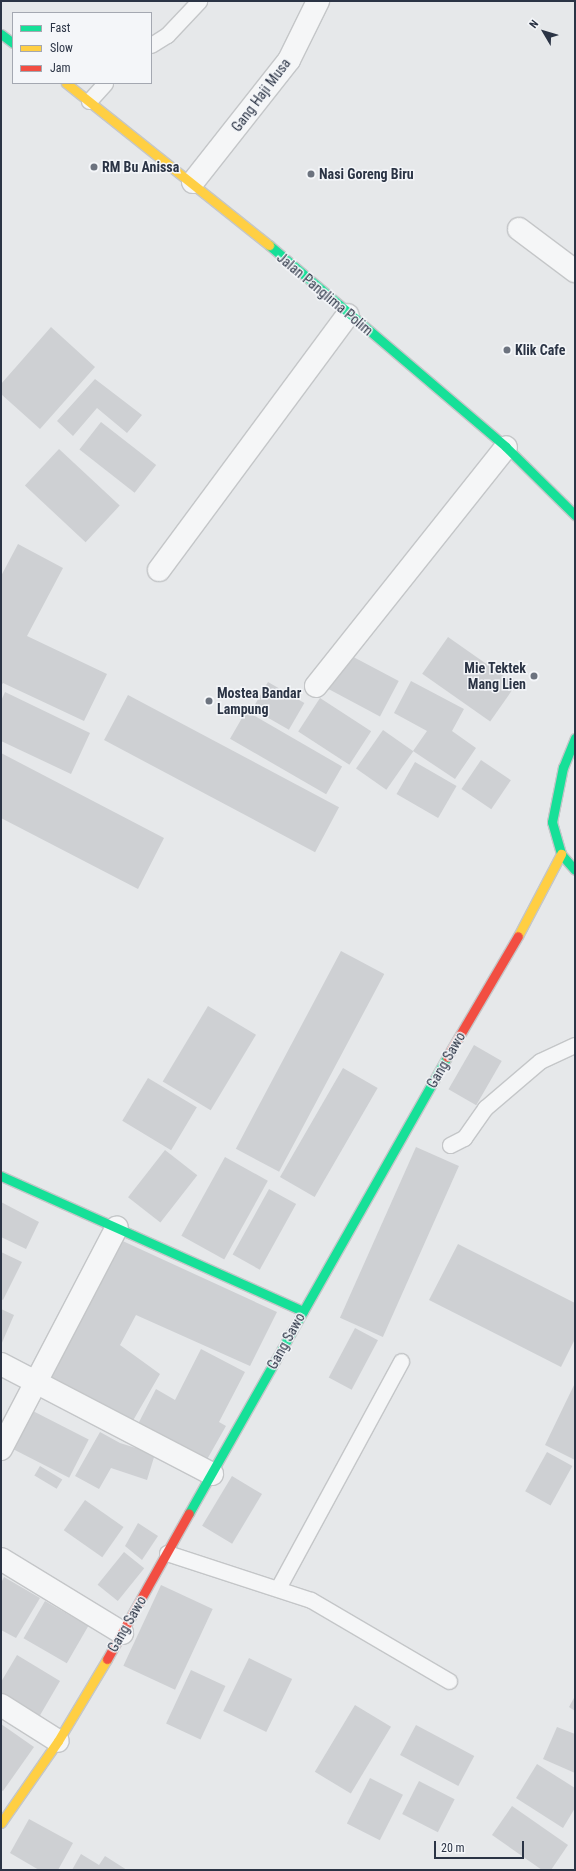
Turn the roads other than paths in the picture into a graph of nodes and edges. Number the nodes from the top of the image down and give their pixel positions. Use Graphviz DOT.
graph roads {
  1 [pos="199,1"];
  2 [pos="318,1"];
  3 [pos="1,34"];
  4 [pos="12,42"];
  5 [pos="152,44"];
  6 [pos="67,84"];
  7 [pos="104,84"];
  8 [pos="90,101"];
  9 [pos="193,182"];
  10 [pos="520,229"];
  11 [pos="575,271"];
  12 [pos="348,315"];
  13 [pos="506,447"];
  14 [pos="575,515"];
  15 [pos="159,570"];
  16 [pos="316,686"];
  17 [pos="575,738"];
  18 [pos="561,854"];
  19 [pos="575,870"];
  20 [pos="575,1045"];
  21 [pos="450,1145"];
  22 [pos="1,1176"];
  23 [pos="117,1227"];
  24 [pos="303,1311"];
  25 [pos="401,1361"];
  26 [pos="1,1364"];
  27 [pos="34,1381"];
  28 [pos="1,1450"];
  29 [pos="212,1474"];
  30 [pos="167,1553"];
  31 [pos="1,1559"];
  32 [pos="278,1588"];
  33 [pos="122,1633"];
  34 [pos="450,1681"];
  35 [pos="1,1705"];
  36 [pos="58,1740"];
  37 [pos="1,1823"];
  1 -- 5 [label="lane"];
  2 -- 9 [label="street, Gang Haji Musa"];
  3 -- 4 [label="street"];
  6 -- 8 [label="street, Jalan Panglima Polim"];
  7 -- 8 [label="lane"];
  8 -- 9 [label="street, Jalan Panglima Polim"];
  9 -- 12 [label="street, Jalan Panglima Polim"];
  10 -- 11 [label="street"];
  12 -- 13 [label="street, Jalan Panglima Polim"];
  12 -- 15 [label="street"];
  13 -- 14 [label="street, Jalan Panglima Polim"];
  13 -- 16 [label="street"];
  17 -- 18 [label="street"];
  18 -- 19 [label="street"];
  18 -- 24 [label="street, Gang Sawo"];
  20 -- 21 [label="lane"];
  22 -- 23 [label="street"];
  23 -- 24 [label="street"];
  23 -- 27 [label="street"];
  24 -- 29 [label="street, Gang Sawo"];
  25 -- 32 [label="lane"];
  26 -- 27 [label="street"];
  27 -- 28 [label="street"];
  27 -- 29 [label="street"];
  29 -- 30 [label="street, Gang Sawo"];
  30 -- 32 [label="lane"];
  30 -- 33 [label="street, Gang Sawo"];
  31 -- 33 [label="street"];
  32 -- 34 [label="lane"];
  33 -- 36 [label="street, Gang Sawo"];
  35 -- 36 [label="street"];
  36 -- 37 [label="street, Gang Sawo"];
}
